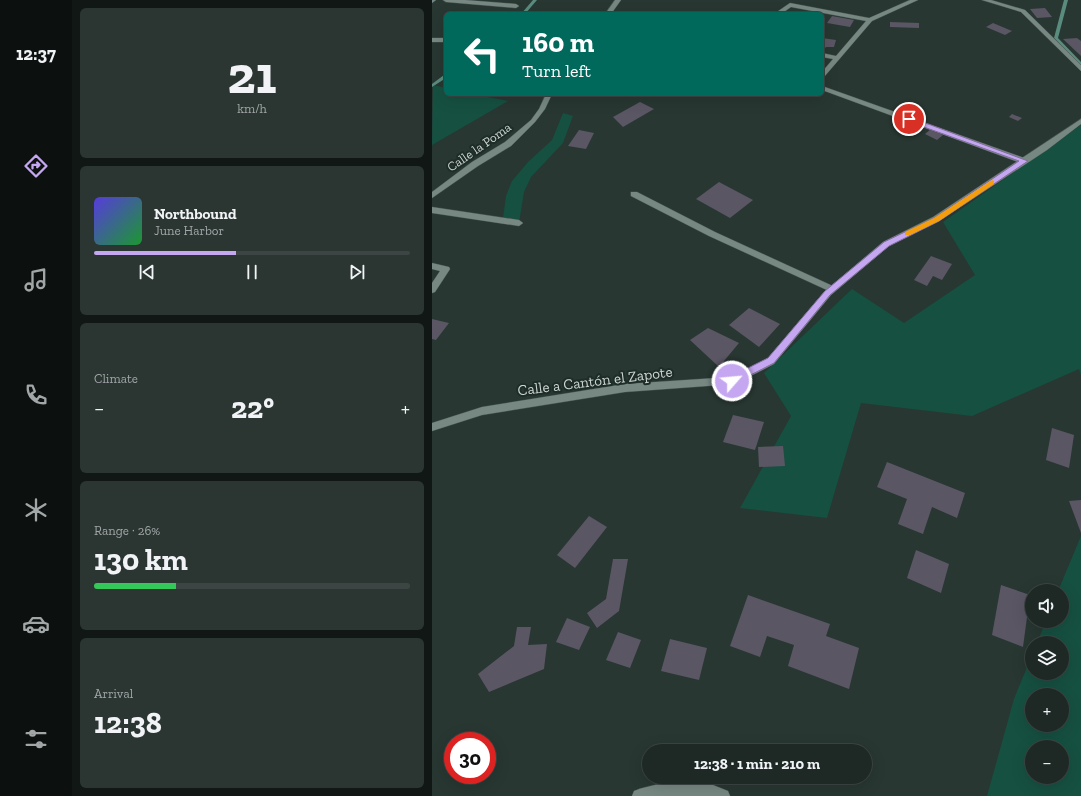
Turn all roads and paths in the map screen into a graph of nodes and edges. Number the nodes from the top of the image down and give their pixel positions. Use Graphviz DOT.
graph roads {
  1 [pos="446,0"];
  2 [pos="618,0"];
  3 [pos="915,0"];
  4 [pos="985,0"];
  5 [pos="516,6"];
  6 [pos="609,12"];
  7 [pos="780,12"];
  8 [pos="870,20"];
  9 [pos="432,40"];
  10 [pos="444,40"];
  11 [pos="824,55"];
  12 [pos="836,58"];
  13 [pos="1081,69"];
  14 [pos="824,73"];
  15 [pos="824,89"];
  16 [pos="548,96"];
  17 [pos="1081,120"];
  18 [pos="1024,161"];
  19 [pos="634,194"];
  20 [pos="432,196"];
  21 [pos="432,210"];
  22 [pos="519,223"];
  23 [pos="432,266"];
  24 [pos="832,289"];
  25 [pos="432,290"];
  26 [pos="432,427"];
  27 [pos="639,796"];
  28 [pos="723,796"];
  1 -- 5 [label="street"];
  2 -- 6 [label="street"];
  3 -- 8 [label="street"];
  4 -- 13 [label="street"];
  7 -- 8 [label="street"];
  8 -- 12 [label="street"];
  9 -- 10 [label="street"];
  11 -- 12 [label="street"];
  12 -- 14 [label="street"];
  15 -- 18 [label="street"];
  16 -- 20 [label="street, Calle la Poma"];
  17 -- 18 [label="street, Calle a Cantón el Zapote"];
  18 -- 24 [label="street, Calle a Cantón el Zapote"];
  19 -- 24 [label="street"];
  21 -- 22 [label="street"];
  23 -- 25 [label="street"];
  24 -- 26 [label="street, Calle a Cantón el Zapote"];
  27 -- 28 [label="street"];
}
